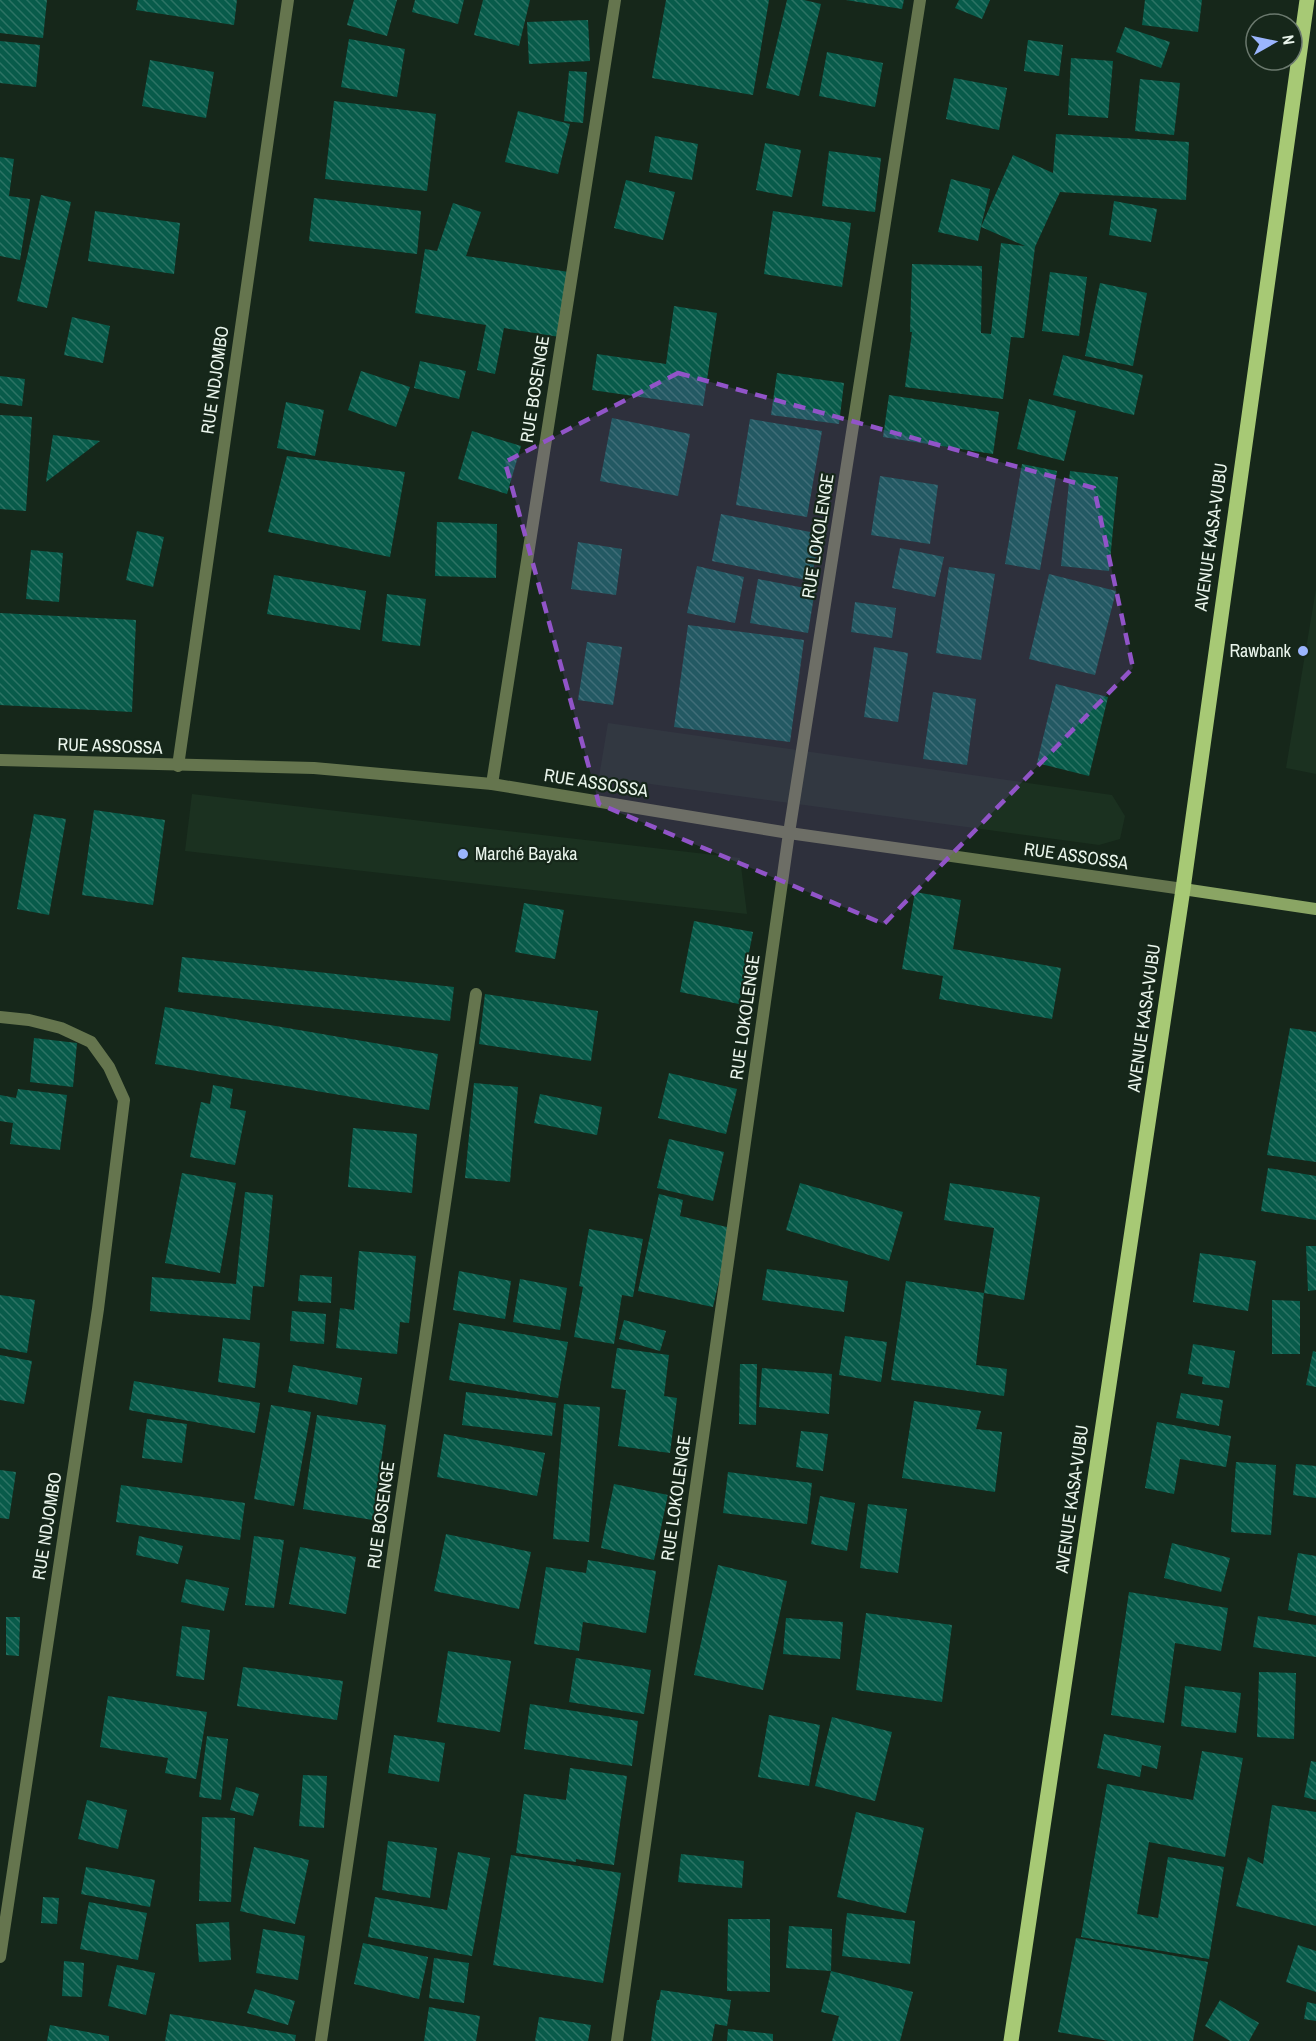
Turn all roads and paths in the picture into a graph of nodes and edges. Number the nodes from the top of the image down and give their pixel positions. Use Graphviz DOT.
graph roads {
  1 [pos="288,0"];
  2 [pos="615,0"];
  3 [pos="920,0"];
  4 [pos="1307,0"];
  5 [pos="0,760"];
  6 [pos="178,766"];
  7 [pos="492,784"];
  8 [pos="789,833"];
  9 [pos="1183,888"];
  10 [pos="1316,909"];
  11 [pos="476,994"];
  12 [pos="0,1017"];
  13 [pos="0,1956"];
  14 [pos="321,2041"];
  15 [pos="618,2041"];
  16 [pos="1011,2041"];
  1 -- 6 [label="street, RUE NDJOMBO"];
  2 -- 7 [label="street, RUE BOSENGE"];
  3 -- 8 [label="street, RUE LOKOLENGE"];
  4 -- 9 [label="main road, AVENUE KASA-VUBU"];
  5 -- 6 [label="street, RUE ASSOSSA"];
  6 -- 7 [label="street, RUE ASSOSSA"];
  7 -- 8 [label="street, RUE ASSOSSA"];
  8 -- 9 [label="street, RUE ASSOSSA"];
  8 -- 15 [label="street, RUE LOKOLENGE"];
  9 -- 10 [label="main road"];
  9 -- 16 [label="main road, AVENUE KASA-VUBU"];
  11 -- 14 [label="street, RUE BOSENGE"];
  12 -- 13 [label="street, RUE NDJOMBO"];
}
